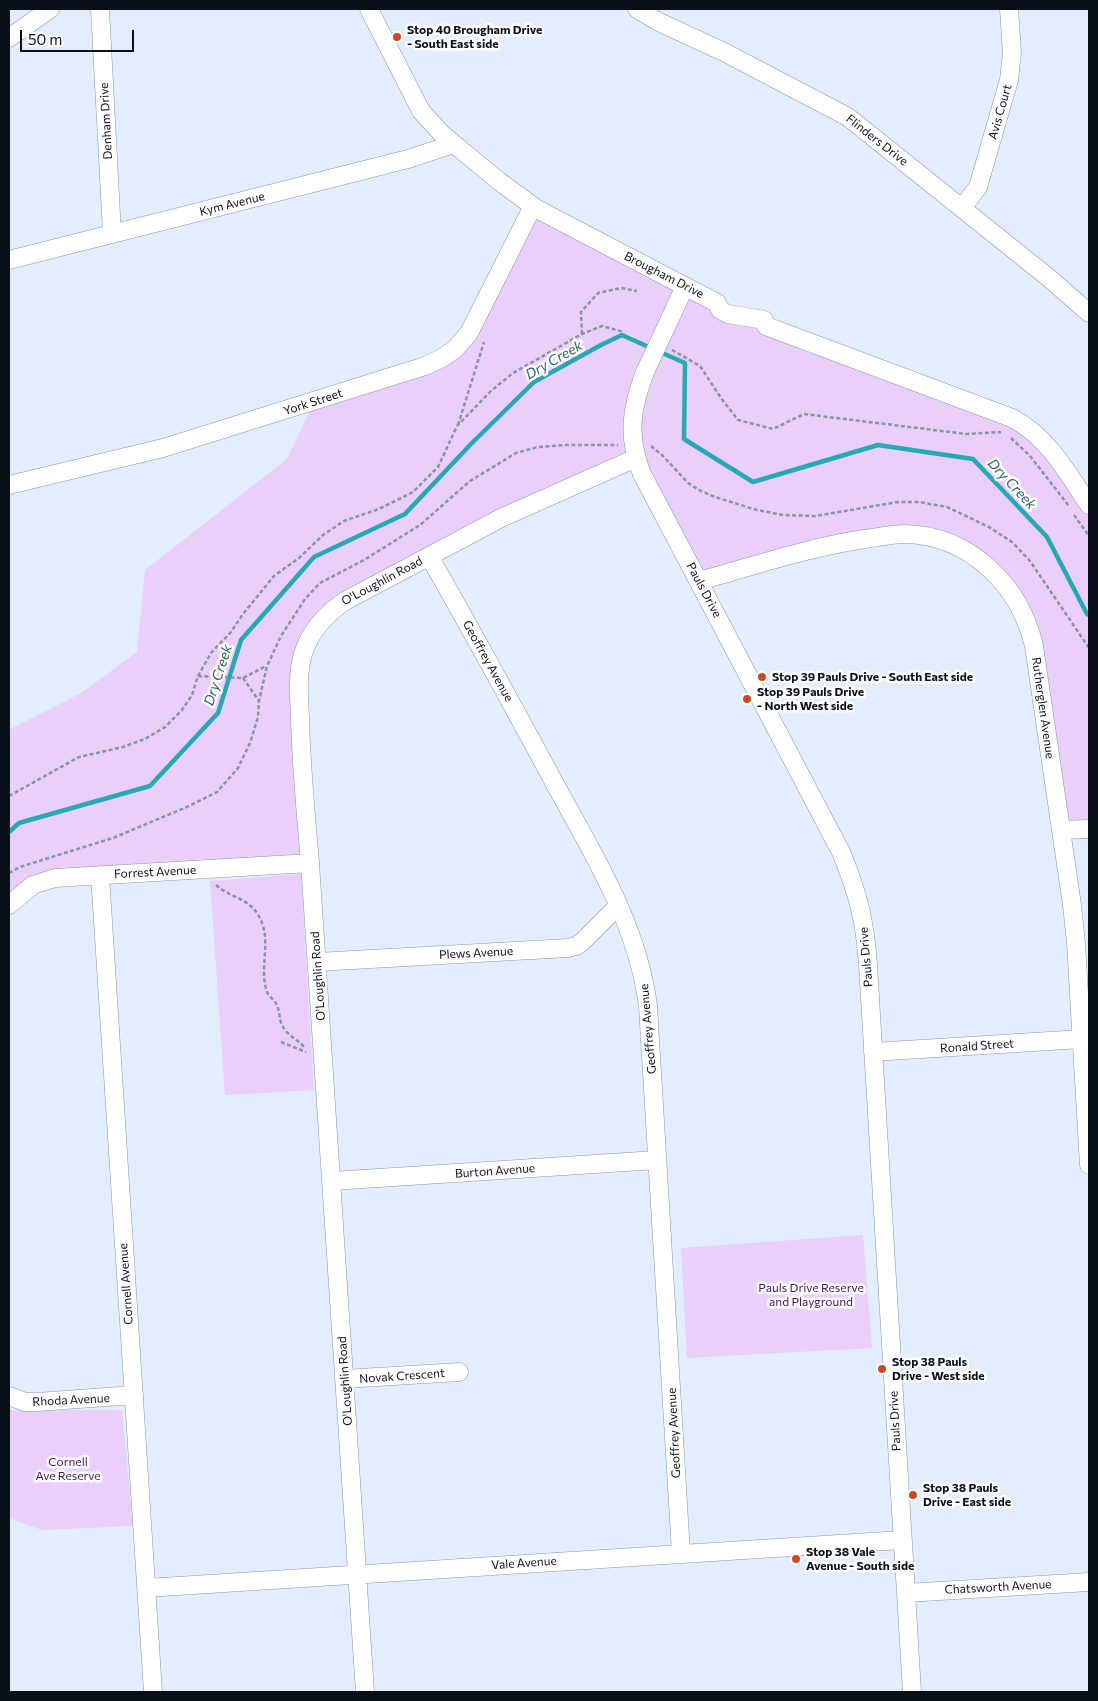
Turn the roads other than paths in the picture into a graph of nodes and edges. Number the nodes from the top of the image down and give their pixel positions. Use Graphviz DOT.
graph roads {
  1 [pos="50,9"];
  2 [pos="100,9"];
  3 [pos="369,9"];
  4 [pos="637,9"];
  5 [pos="1008,9"];
  6 [pos="9,38"];
  7 [pos="454,144"];
  8 [pos="533,206"];
  9 [pos="962,208"];
  10 [pos="112,233"];
  11 [pos="9,260"];
  12 [pos="685,286"];
  13 [pos="1089,313"];
  14 [pos="635,452"];
  15 [pos="9,485"];
  16 [pos="1089,505"];
  17 [pos="429,556"];
  18 [pos="699,581"];
  19 [pos="1089,829"];
  20 [pos="1061,830"];
  21 [pos="310,862"];
  22 [pos="100,875"];
  23 [pos="9,906"];
  24 [pos="618,906"];
  25 [pos="317,962"];
  26 [pos="1082,1039"];
  27 [pos="873,1052"];
  28 [pos="1088,1113"];
  29 [pos="657,1160"];
  30 [pos="1089,1165"];
  31 [pos="332,1181"];
  32 [pos="459,1372"];
  33 [pos="344,1380"];
  34 [pos="134,1395"];
  35 [pos="9,1396"];
  36 [pos="902,1540"];
  37 [pos="681,1554"];
  38 [pos="357,1574"];
  39 [pos="1089,1582"];
  40 [pos="146,1588"];
  41 [pos="906,1593"];
  42 [pos="153,1692"];
  43 [pos="365,1692"];
  44 [pos="912,1692"];
  1 -- 6 [label="street"];
  2 -- 10 [label="street, Denham Drive"];
  3 -- 7 [label="street, Brougham Drive"];
  4 -- 9 [label="street, Flinders Drive"];
  5 -- 9 [label="street, Avis Court"];
  7 -- 8 [label="street, Brougham Drive"];
  7 -- 10 [label="street, Kym Avenue"];
  8 -- 12 [label="street, Brougham Drive"];
  8 -- 15 [label="street, York Street"];
  9 -- 13 [label="street, Flinders Drive"];
  10 -- 11 [label="street, Kym Avenue"];
  12 -- 14 [label="street, Pauls Drive, bridge"];
  12 -- 16 [label="street, Brougham Drive"];
  14 -- 17 [label="street, O'Loughlin Road"];
  14 -- 18 [label="street, Pauls Drive"];
  17 -- 21 [label="street, O'Loughlin Road"];
  17 -- 24 [label="street, Geoffrey Avenue"];
  18 -- 20 [label="street, Rutherglen Avenue"];
  18 -- 27 [label="street, Pauls Drive"];
  19 -- 20 [label="street"];
  20 -- 26 [label="street, Rutherglen Avenue"];
  21 -- 22 [label="street, Forrest Avenue"];
  21 -- 25 [label="street, O'Loughlin Road"];
  22 -- 23 [label="street, Forrest Avenue"];
  22 -- 34 [label="street, Cornell Avenue"];
  24 -- 25 [label="street, Plews Avenue"];
  24 -- 29 [label="street, Geoffrey Avenue"];
  25 -- 31 [label="street, O'Loughlin Road"];
  26 -- 27 [label="street, Ronald Street"];
  26 -- 28 [label="street, Rutherglen Avenue"];
  27 -- 36 [label="street, Pauls Drive"];
  28 -- 30 [label="street, Rutherglen Avenue"];
  29 -- 31 [label="street, Burton Avenue"];
  29 -- 37 [label="street, Geoffrey Avenue"];
  31 -- 33 [label="street, O'Loughlin Road"];
  32 -- 33 [label="street, Novak Crescent"];
  33 -- 38 [label="street, O'Loughlin Road"];
  34 -- 35 [label="street, Rhoda Avenue"];
  34 -- 40 [label="street, Cornell Avenue"];
  36 -- 37 [label="street, Vale Avenue"];
  36 -- 41 [label="street, Pauls Drive"];
  37 -- 38 [label="street, Vale Avenue"];
  38 -- 40 [label="street, Vale Avenue"];
  38 -- 43 [label="street, O'Loughlin Road"];
  39 -- 41 [label="street, Chatsworth Avenue"];
  40 -- 42 [label="street, Cornell Avenue"];
  41 -- 44 [label="street, Pauls Drive"];
}
